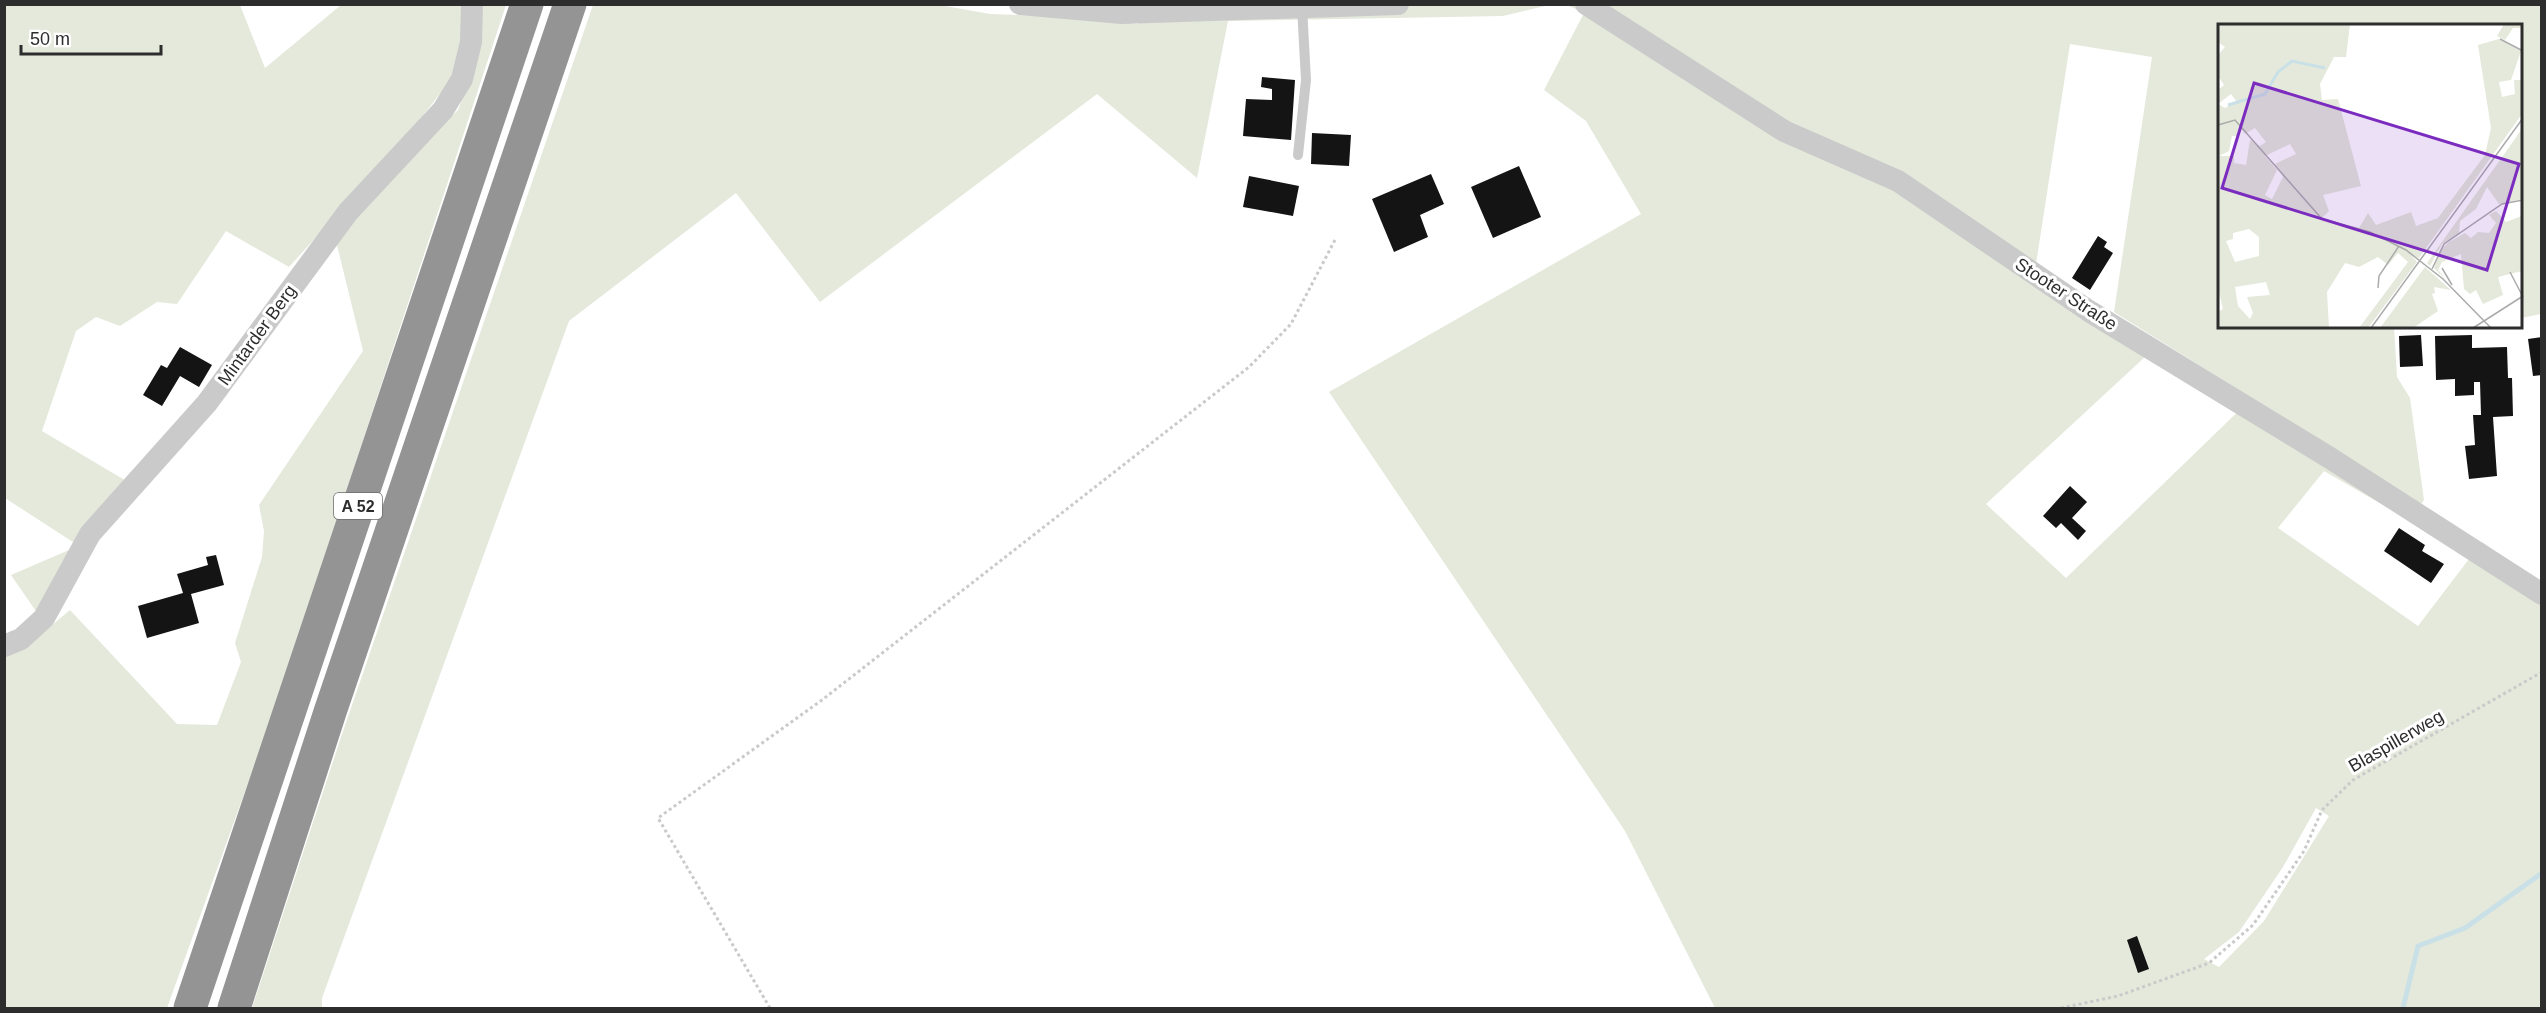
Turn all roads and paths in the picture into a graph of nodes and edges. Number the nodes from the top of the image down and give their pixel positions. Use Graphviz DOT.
graph roads {
  1 [pos="472,4"];
  2 [pos="527,4"];
  3 [pos="570,4"];
  4 [pos="1020,4"];
  5 [pos="1398,4"];
  6 [pos="1586,4"];
  7 [pos="1302,7"];
  8 [pos="1298,155"];
  9 [pos="1336,238"];
  10 [pos="2541,594"];
  11 [pos="4,646"];
  12 [pos="2541,672"];
  13 [pos="190,1008"];
  14 [pos="234,1008"];
  15 [pos="770,1008"];
  16 [pos="2061,1008"];
  1 -- 11 [label="street, Mintarder Berg"];
  2 -- 13 [label="highway, A 52"];
  3 -- 14 [label="highway, A 52"];
  4 -- 7 [label="street"];
  5 -- 7 [label="street"];
  6 -- 10 [label="street, Stooter Straße"];
  7 -- 8 [label="lane"];
  9 -- 15 [label="path"];
  12 -- 16 [label="path, Blaspillerweg"];
}
